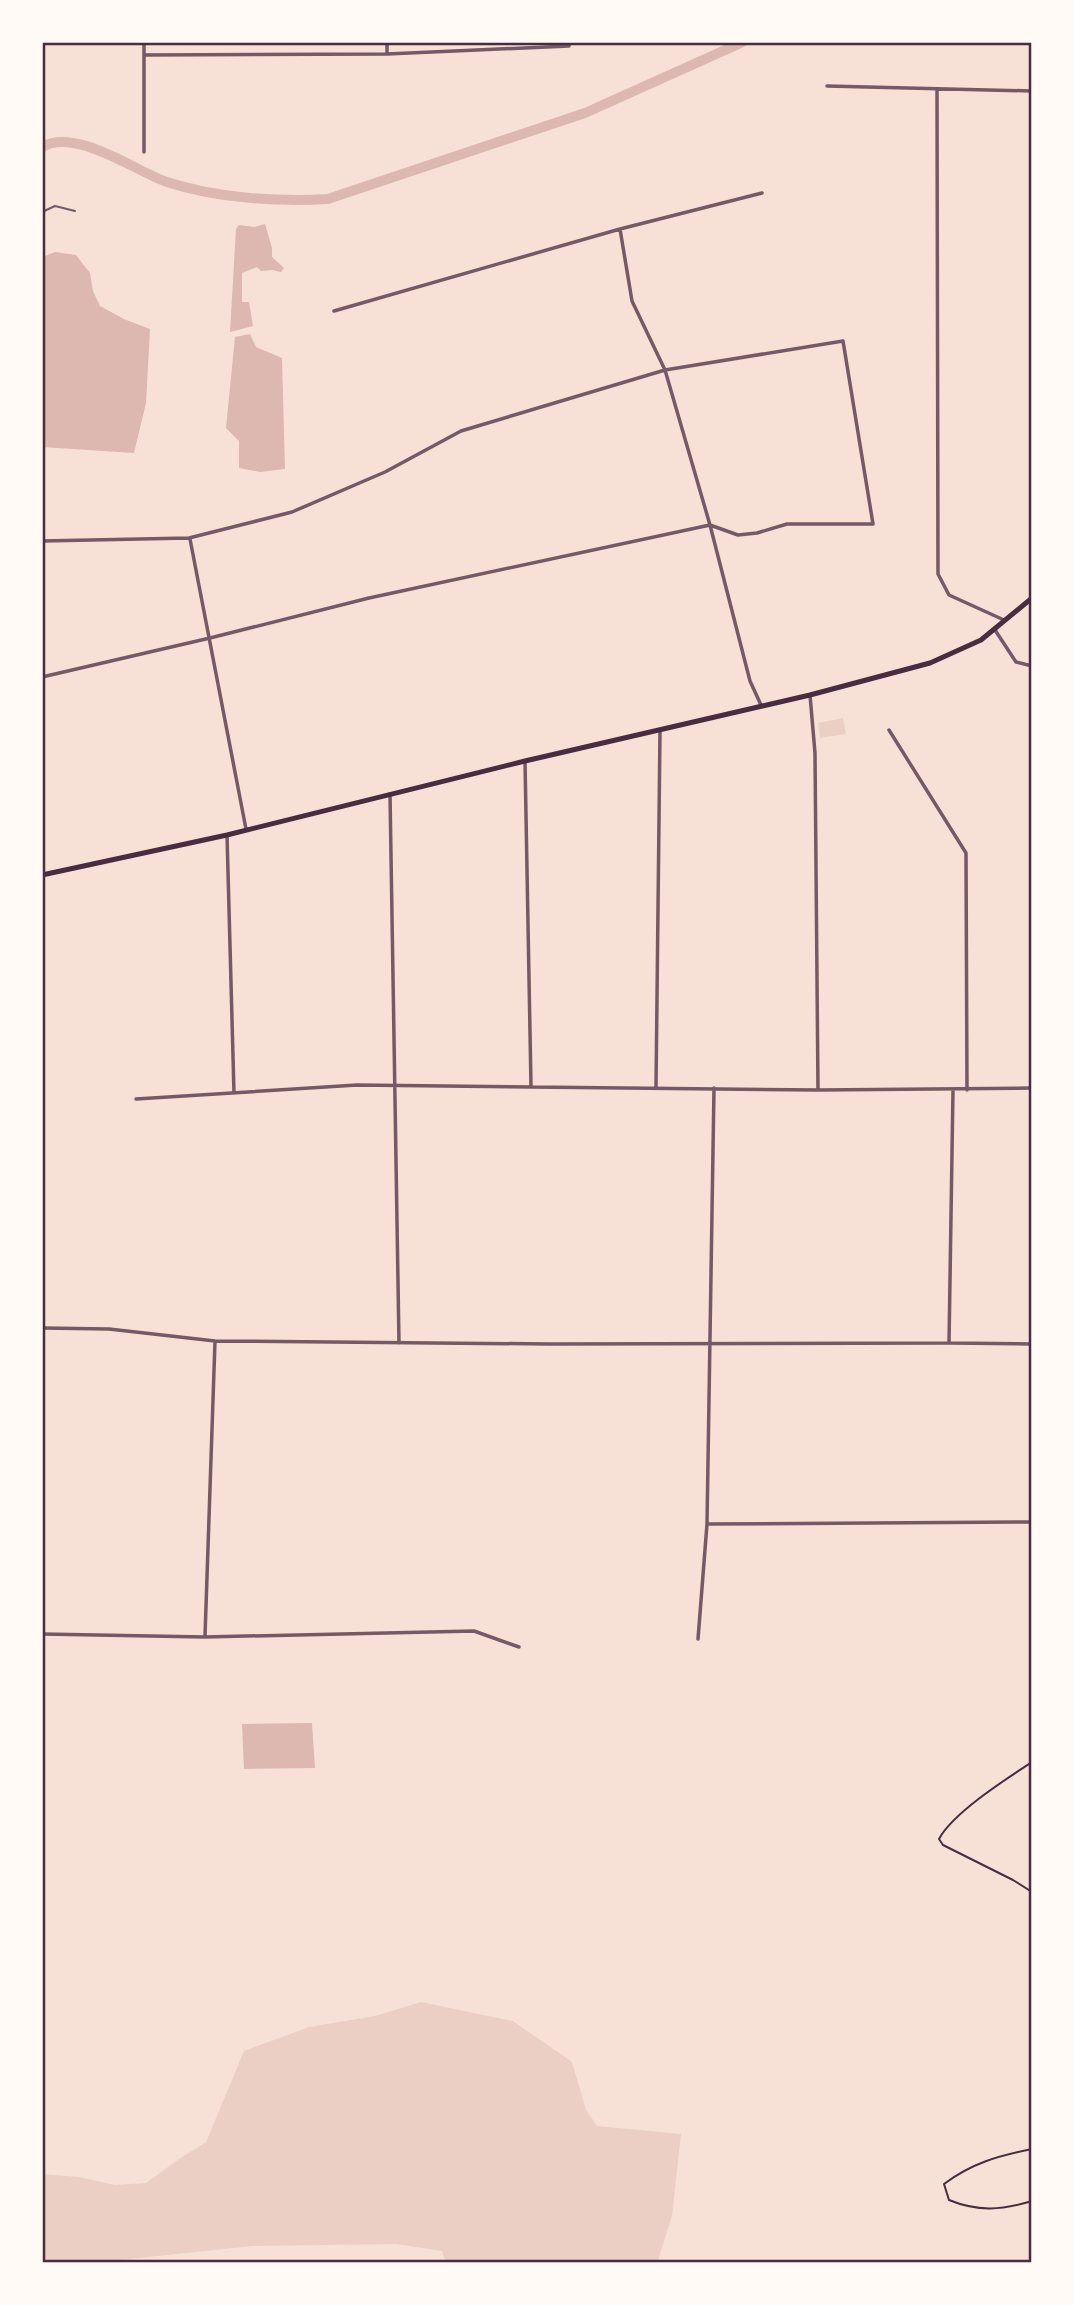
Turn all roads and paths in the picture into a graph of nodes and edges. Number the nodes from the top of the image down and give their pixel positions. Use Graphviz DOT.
graph roads {
  1 [pos="144,42"];
  2 [pos="387,42"];
  3 [pos="569,44"];
  4 [pos="387,54"];
  5 [pos="144,55"];
  6 [pos="827,86"];
  7 [pos="937,90"];
  8 [pos="1032,91"];
  9 [pos="144,152"];
  10 [pos="762,193"];
  11 [pos="75,211"];
  12 [pos="42,212"];
  13 [pos="620,229"];
  14 [pos="334,312"];
  15 [pos="665,370"];
  16 [pos="710,526"];
  17 [pos="189,538"];
  18 [pos="42,541"];
  19 [pos="1032,598"];
  20 [pos="1006,621"];
  21 [pos="995,630"];
  22 [pos="210,638"];
  23 [pos="1032,666"];
  24 [pos="42,677"];
  25 [pos="810,695"];
  26 [pos="761,705"];
  27 [pos="889,730"];
  28 [pos="660,731"];
  29 [pos="525,761"];
  30 [pos="390,794"];
  31 [pos="246,829"];
  32 [pos="227,835"];
  33 [pos="42,875"];
  34 [pos="396,1084"];
  35 [pos="531,1086"];
  36 [pos="656,1087"];
  37 [pos="714,1088"];
  38 [pos="1032,1088"];
  39 [pos="818,1090"];
  40 [pos="953,1090"];
  41 [pos="967,1090"];
  42 [pos="234,1093"];
  43 [pos="136,1099"];
  44 [pos="42,1328"];
  45 [pos="215,1341"];
  46 [pos="399,1343"];
  47 [pos="949,1343"];
  48 [pos="709,1344"];
  49 [pos="1032,1344"];
  50 [pos="1032,1522"];
  51 [pos="707,1524"];
  52 [pos="42,1634"];
  53 [pos="205,1637"];
  54 [pos="698,1639"];
  55 [pos="519,1647"];
  56 [pos="1032,1762"];
  57 [pos="1032,1892"];
  58 [pos="1032,2149"];
  59 [pos="1032,2201"];
  1 -- 5 [label="street"];
  2 -- 4 [label="street"];
  3 -- 4 [label="street"];
  4 -- 5 [label="street"];
  5 -- 9 [label="street"];
  6 -- 7 [label="street"];
  7 -- 8 [label="street"];
  7 -- 20 [label="street"];
  10 -- 13 [label="street"];
  11 -- 12 [label="lane"];
  13 -- 14 [label="street"];
  13 -- 15 [label="street"];
  15 -- 16 [label="street"];
  15 -- 16 [label="street"];
  15 -- 17 [label="street"];
  16 -- 22 [label="street"];
  16 -- 26 [label="street"];
  17 -- 18 [label="street"];
  17 -- 22 [label="street"];
  19 -- 20 [label="main road"];
  20 -- 21 [label="main road"];
  21 -- 23 [label="street"];
  21 -- 25 [label="main road"];
  22 -- 24 [label="street"];
  22 -- 31 [label="street"];
  25 -- 26 [label="main road"];
  25 -- 39 [label="street"];
  26 -- 28 [label="main road"];
  27 -- 41 [label="street"];
  28 -- 29 [label="main road"];
  28 -- 36 [label="street"];
  29 -- 30 [label="main road"];
  29 -- 35 [label="street"];
  30 -- 31 [label="main road"];
  30 -- 34 [label="street"];
  31 -- 32 [label="main road"];
  32 -- 33 [label="main road"];
  32 -- 42 [label="street"];
  34 -- 35 [label="street"];
  34 -- 42 [label="street"];
  34 -- 46 [label="street"];
  35 -- 36 [label="street"];
  36 -- 37 [label="street"];
  37 -- 39 [label="street"];
  37 -- 48 [label="street"];
  38 -- 41 [label="street"];
  39 -- 40 [label="street"];
  40 -- 41 [label="street"];
  40 -- 47 [label="street"];
  42 -- 43 [label="street"];
  44 -- 45 [label="street"];
  45 -- 46 [label="street"];
  45 -- 53 [label="street"];
  46 -- 48 [label="street"];
  47 -- 48 [label="street"];
  47 -- 49 [label="street"];
  48 -- 51 [label="street"];
  50 -- 51 [label="street"];
  51 -- 54 [label="street"];
  52 -- 53 [label="street"];
  53 -- 55 [label="street"];
  56 -- 57 [label="path"];
  58 -- 59 [label="path"];
}
